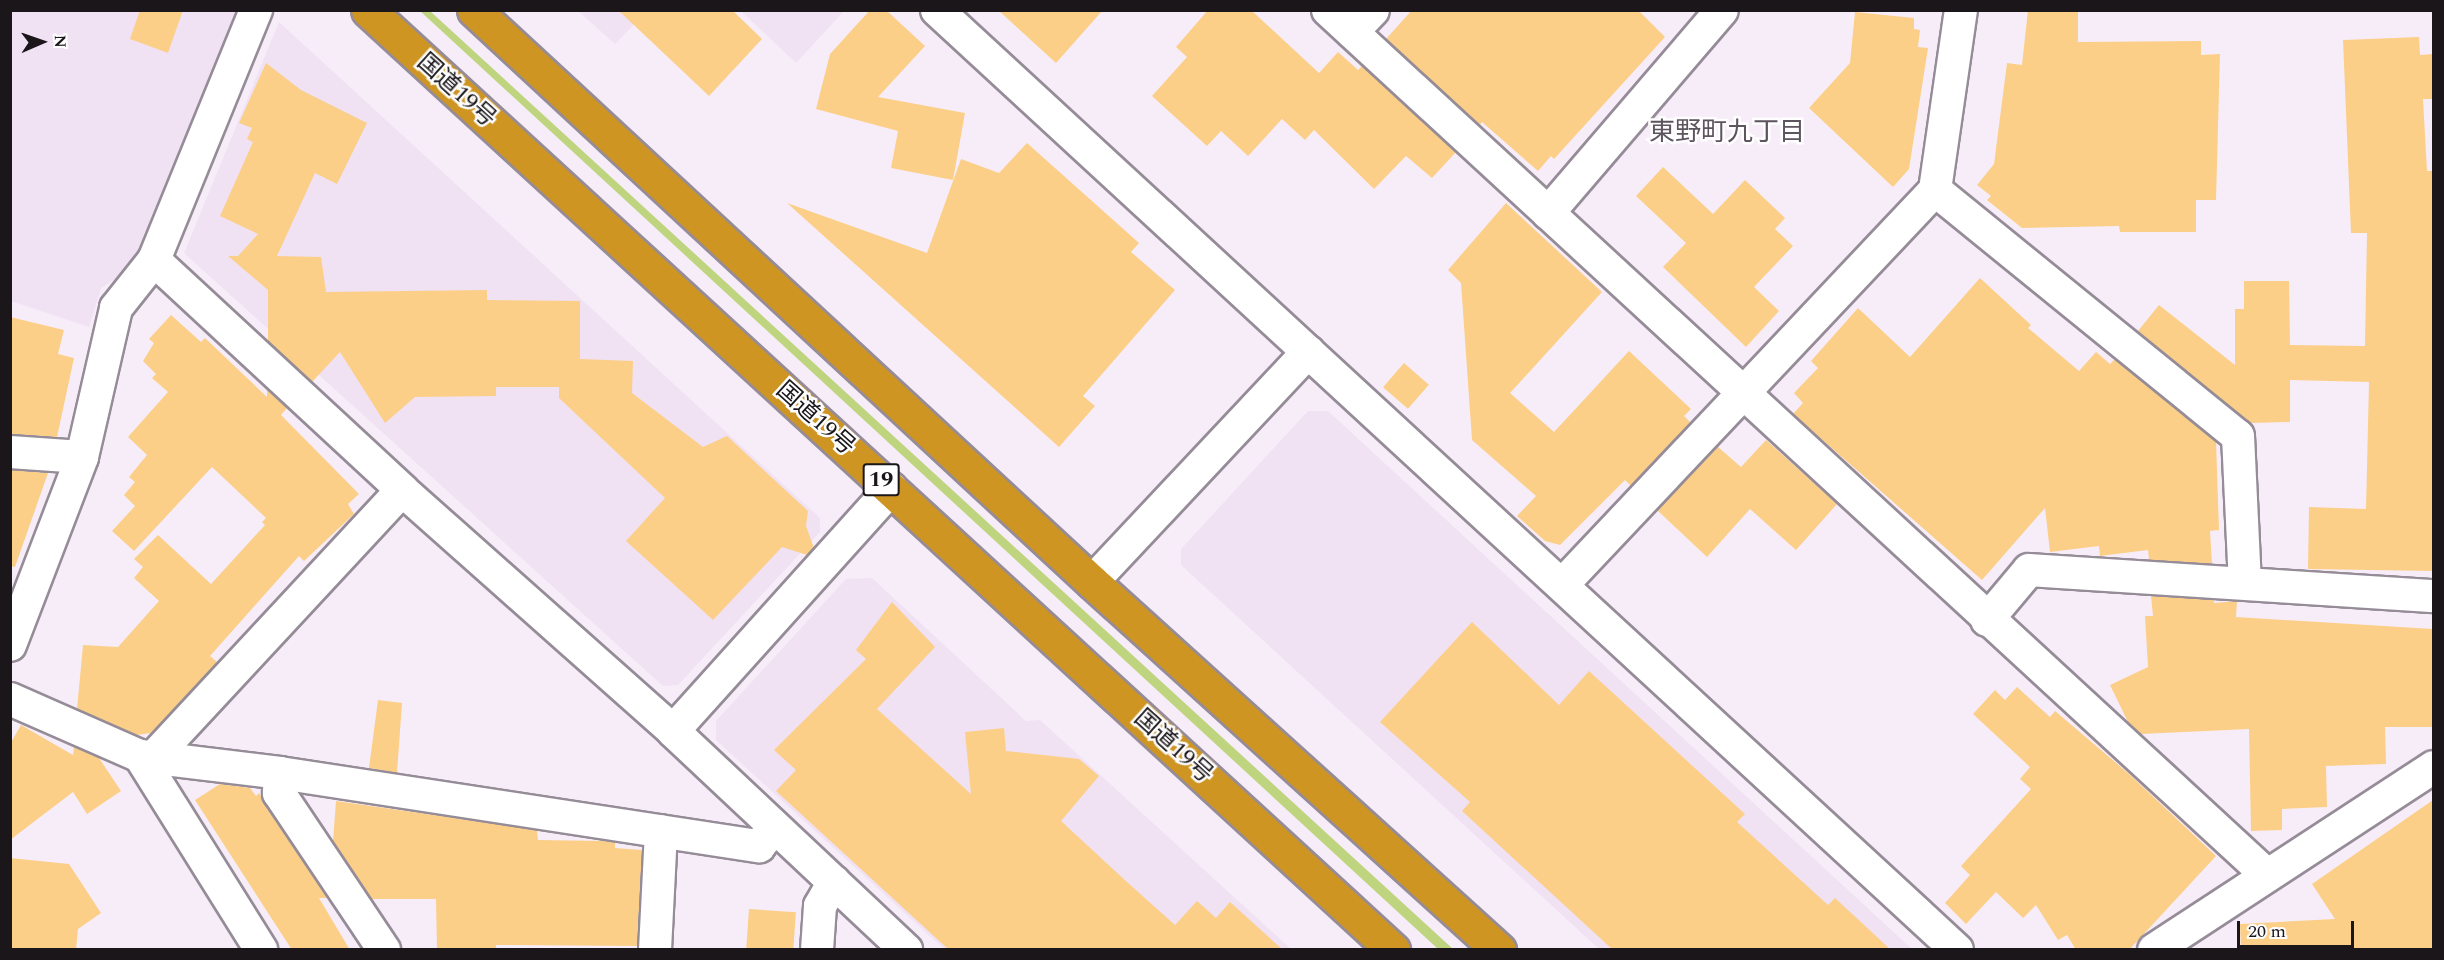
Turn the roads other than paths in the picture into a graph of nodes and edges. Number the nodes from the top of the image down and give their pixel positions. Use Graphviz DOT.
graph roads {
  1 [pos="256,10"];
  2 [pos="368,10"];
  3 [pos="474,10"];
  4 [pos="937,10"];
  5 [pos="1328,10"];
  6 [pos="1722,10"];
  7 [pos="1961,10"];
  8 [pos="1363,21"];
  9 [pos="1935,190"];
  10 [pos="1548,213"];
  11 [pos="154,260"];
  12 [pos="1308,352"];
  13 [pos="1742,391"];
  14 [pos="10,452"];
  15 [pos="82,457"];
  16 [pos="891,489"];
  17 [pos="402,490"];
  18 [pos="1092,582"];
  19 [pos="2245,582"];
  20 [pos="1562,585"];
  21 [pos="2433,596"];
  22 [pos="1987,620"];
  23 [pos="10,645"];
  24 [pos="10,699"];
  25 [pos="673,731"];
  26 [pos="147,756"];
  27 [pos="2433,767"];
  28 [pos="280,773"];
  29 [pos="774,828"];
  30 [pos="662,831"];
  31 [pos="2267,875"];
  32 [pos="834,882"];
  33 [pos="261,950"];
  34 [pos="384,950"];
  35 [pos="656,950"];
  36 [pos="817,950"];
  37 [pos="906,950"];
  38 [pos="1394,950"];
  39 [pos="1499,950"];
  40 [pos="1957,950"];
  41 [pos="2154,950"];
  1 -- 11 [label="street"];
  2 -- 16 [label="highway, 国道19号 / 19"];
  3 -- 18 [label="highway"];
  4 -- 12 [label="street"];
  5 -- 8 [label="street"];
  6 -- 10 [label="street"];
  7 -- 9 [label="street"];
  8 -- 10 [label="street"];
  9 -- 13 [label="street"];
  9 -- 19 [label="street"];
  10 -- 13 [label="street"];
  11 -- 15 [label="street"];
  11 -- 17 [label="street"];
  12 -- 18 [label="street"];
  12 -- 20 [label="street"];
  13 -- 20 [label="street"];
  13 -- 22 [label="street"];
  14 -- 15 [label="street"];
  15 -- 23 [label="street"];
  16 -- 25 [label="street"];
  16 -- 38 [label="highway, 国道19号 / 19"];
  17 -- 25 [label="street"];
  17 -- 26 [label="street"];
  18 -- 39 [label="highway"];
  19 -- 21 [label="street"];
  19 -- 22 [label="street"];
  20 -- 40 [label="street"];
  22 -- 31 [label="street"];
  24 -- 26 [label="street"];
  25 -- 29 [label="street"];
  26 -- 28 [label="street"];
  26 -- 33 [label="street"];
  27 -- 31 [label="street"];
  28 -- 30 [label="street"];
  28 -- 34 [label="street"];
  29 -- 30 [label="street"];
  29 -- 32 [label="street"];
  30 -- 35 [label="street"];
  31 -- 41 [label="street"];
  32 -- 36 [label="street"];
  32 -- 37 [label="street"];
}
